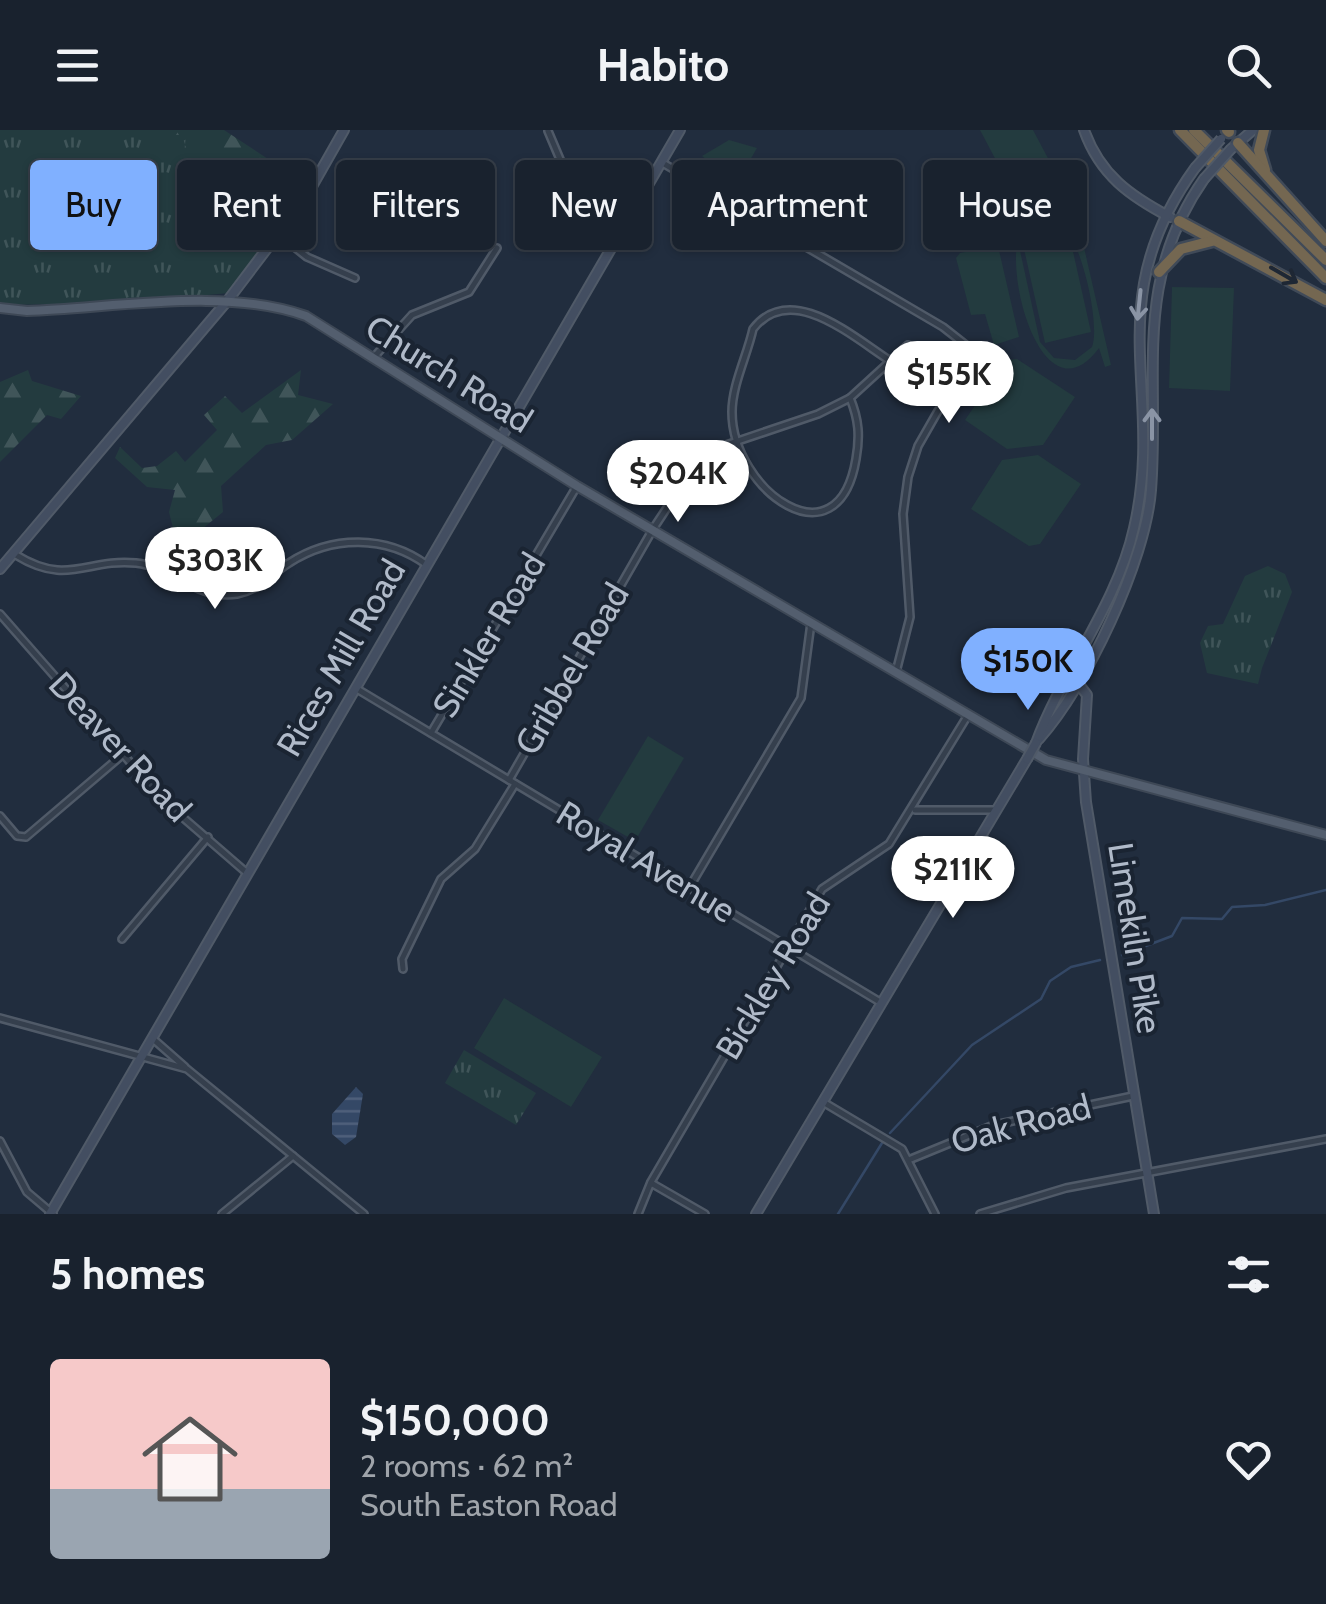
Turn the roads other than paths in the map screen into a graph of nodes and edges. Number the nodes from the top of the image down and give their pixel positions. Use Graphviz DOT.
graph roads {
  1 [pos="344,130"];
  2 [pos="680,130"];
  3 [pos="1084,130"];
  4 [pos="1180,130"];
  5 [pos="1194,130"];
  6 [pos="1252,130"];
  7 [pos="1264,130"];
  8 [pos="548,132"];
  9 [pos="1227,133"];
  10 [pos="1234,146"];
  11 [pos="560,160"];
  12 [pos="661,162"];
  13 [pos="1266,175"];
  14 [pos="652,177"];
  15 [pos="316,179"];
  16 [pos="1166,214"];
  17 [pos="1179,221"];
  18 [pos="1326,241"];
  19 [pos="1223,243"];
  20 [pos="497,248"];
  21 [pos="266,250"];
  22 [pos="299,250"];
  23 [pos="609,250"];
  24 [pos="1326,260"];
  25 [pos="1160,272"];
  26 [pos="355,278"];
  27 [pos="1326,278"];
  28 [pos="228,300"];
  29 [pos="1326,300"];
  30 [pos="0,308"];
  31 [pos="908,345"];
  32 [pos="372,359"];
  33 [pos="892,362"];
  34 [pos="850,398"];
  35 [pos="502,439"];
  36 [pos="738,441"];
  37 [pos="1141,456"];
  38 [pos="1152,456"];
  39 [pos="577,486"];
  40 [pos="653,529"];
  41 [pos="16,555"];
  42 [pos="427,565"];
  43 [pos="0,569"];
  44 [pos="0,614"];
  45 [pos="811,622"];
  46 [pos="896,672"];
  47 [pos="1074,678"];
  48 [pos="357,689"];
  49 [pos="969,714"];
  50 [pos="432,733"];
  51 [pos="121,756"];
  52 [pos="1083,772"];
  53 [pos="512,782"];
  54 [pos="913,810"];
  55 [pos="996,810"];
  56 [pos="0,816"];
  57 [pos="1326,835"];
  58 [pos="208,838"];
  59 [pos="247,873"];
  60 [pos="689,888"];
  61 [pos="122,939"];
  62 [pos="788,948"];
  63 [pos="403,968"];
  64 [pos="883,1004"];
  65 [pos="0,1018"];
  66 [pos="152,1038"];
  67 [pos="140,1057"];
  68 [pos="188,1069"];
  69 [pos="1134,1096"];
  70 [pos="823,1102"];
  71 [pos="1326,1139"];
  72 [pos="0,1141"];
  73 [pos="294,1156"];
  74 [pos="911,1159"];
  75 [pos="1147,1174"];
  76 [pos="651,1182"];
  77 [pos="51,1214"];
  78 [pos="222,1214"];
  79 [pos="364,1214"];
  80 [pos="638,1214"];
  81 [pos="705,1214"];
  82 [pos="756,1214"];
  83 [pos="936,1214"];
  84 [pos="980,1214"];
  85 [pos="1154,1214"];
  1 -- 15 [label="main road"];
  2 -- 12 [label="main road, Rices Mill Road"];
  3 -- 16 [label="main road"];
  4 -- 27 [label="highway"];
  5 -- 24 [label="highway"];
  6 -- 10 [label="main road"];
  7 -- 13 [label="highway"];
  8 -- 11 [label="street"];
  9 -- 10 [label="main road"];
  9 -- 16 [label="main road, bridge"];
  10 -- 13 [label="highway"];
  10 -- 17 [label="main road, bridge"];
  12 -- 14 [label="main road, Rices Mill Road"];
  12 -- 46 [label="street"];
  13 -- 18 [label="highway"];
  16 -- 17 [label="main road"];
  16 -- 37 [label="main road, one-way"];
  17 -- 19 [label="highway"];
  17 -- 25 [label="main road"];
  19 -- 25 [label="highway"];
  19 -- 29 [label="highway, one-way"];
  20 -- 32 [label="street"];
  21 -- 28 [label="main road"];
  22 -- 26 [label="street"];
  23 -- 35 [label="main road, Rices Mill Road"];
  38 -- 25 [label="main road, one-way"];
  28 -- 30 [label="main road, Church Road"];
  28 -- 32 [label="main road, Church Road"];
  28 -- 41 [label="main road"];
  31 -- 33 [label="street, Gribbel Road"];
  32 -- 35 [label="main road, Church Road"];
  33 -- 34 [label="street, Gribbel Road"];
  33 -- 36 [label="street"];
  34 -- 36 [label="street, Gribbel Road"];
  34 -- 36 [label="street"];
  35 -- 39 [label="main road, Church Road"];
  35 -- 42 [label="main road, Rices Mill Road"];
  36 -- 40 [label="street, Gribbel Road"];
  37 -- 38 [label="main road"];
  37 -- 47 [label="main road"];
  38 -- 47 [label="main road"];
  39 -- 40 [label="main road, Church Road"];
  39 -- 50 [label="street, Sinkler Road"];
  40 -- 45 [label="main road, Church Road"];
  40 -- 53 [label="street, Gribbel Road"];
  41 -- 42 [label="street"];
  41 -- 43 [label="main road"];
  42 -- 48 [label="main road, Rices Mill Road"];
  44 -- 51 [label="street, Deaver Road"];
  45 -- 46 [label="main road, Church Road"];
  45 -- 60 [label="street"];
  46 -- 49 [label="main road, Church Road"];
  47 -- 52 [label="main road, Limekiln Pike"];
  47 -- 55 [label="main road, bridge"];
  48 -- 50 [label="street, Royal Avenue"];
  48 -- 59 [label="main road, Rices Mill Road"];
  49 -- 52 [label="main road, Church Road"];
  49 -- 54 [label="street, Bickley Road"];
  50 -- 53 [label="street, Royal Avenue"];
  51 -- 56 [label="street"];
  51 -- 58 [label="street, Deaver Road"];
  52 -- 57 [label="main road, Church Road"];
  52 -- 69 [label="main road, Limekiln Pike"];
  53 -- 60 [label="street, Royal Avenue"];
  53 -- 63 [label="street, Gribbel Road"];
  54 -- 55 [label="street"];
  54 -- 62 [label="street, Bickley Road"];
  55 -- 64 [label="main road"];
  58 -- 59 [label="street, Deaver Road"];
  58 -- 61 [label="street"];
  59 -- 66 [label="main road, Rices Mill Road"];
  60 -- 62 [label="street, Royal Avenue"];
  62 -- 64 [label="street, Royal Avenue"];
  62 -- 76 [label="street, Bickley Road"];
  64 -- 70 [label="main road"];
  65 -- 67 [label="street"];
  66 -- 67 [label="main road, Rices Mill Road"];
  66 -- 68 [label="street"];
  67 -- 68 [label="street"];
  67 -- 77 [label="main road, Rices Mill Road"];
  68 -- 73 [label="street"];
  69 -- 74 [label="street, Oak Road"];
  69 -- 75 [label="main road, Limekiln Pike"];
  70 -- 74 [label="street"];
  70 -- 82 [label="main road"];
  71 -- 75 [label="street"];
  72 -- 77 [label="street"];
  73 -- 78 [label="street"];
  73 -- 79 [label="street"];
  74 -- 83 [label="street"];
  75 -- 84 [label="street"];
  75 -- 85 [label="main road, Limekiln Pike"];
  76 -- 80 [label="street, Bickley Road"];
  76 -- 81 [label="street"];
}
